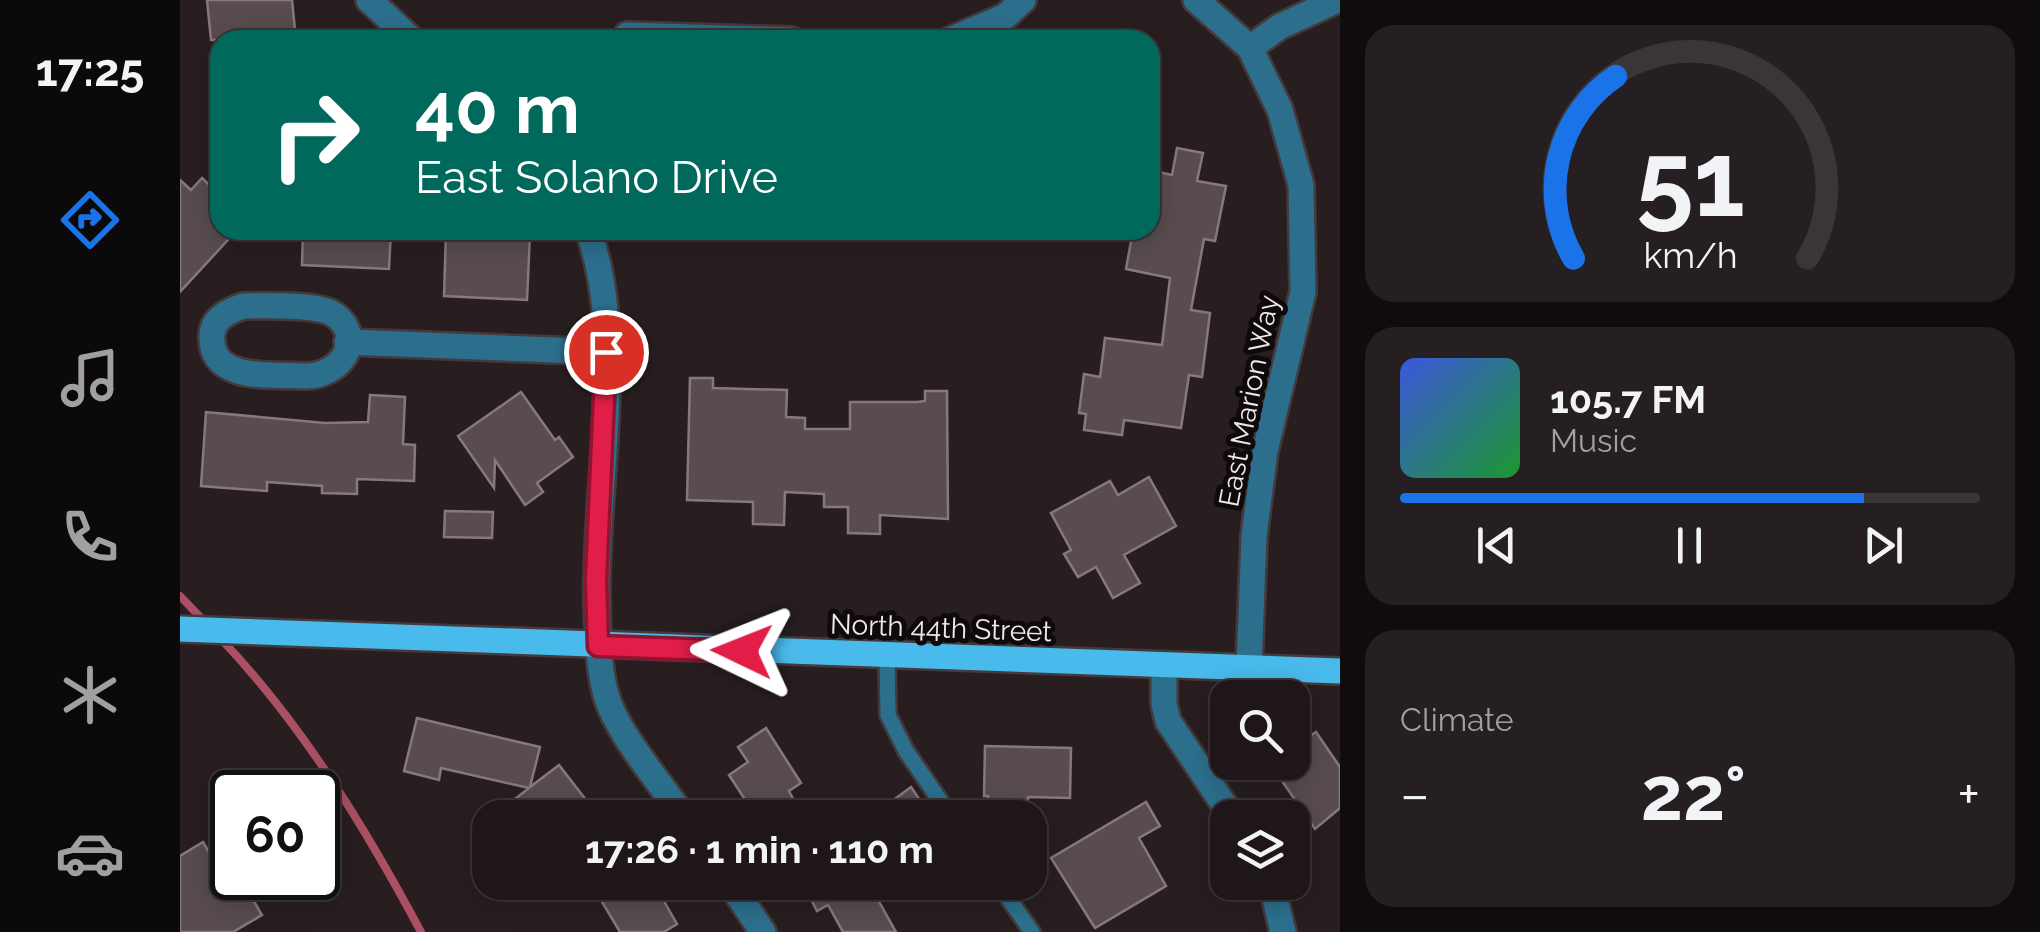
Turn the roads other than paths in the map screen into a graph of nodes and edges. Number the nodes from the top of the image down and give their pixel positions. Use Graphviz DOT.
graph roads {
  1 [pos="369,0"];
  2 [pos="1023,0"];
  3 [pos="1196,0"];
  4 [pos="1337,0"];
  5 [pos="401,30"];
  6 [pos="973,30"];
  7 [pos="1250,48"];
  8 [pos="592,240"];
  9 [pos="348,342"];
  10 [pos="606,352"];
  11 [pos="181,629"];
  12 [pos="598,646"];
  13 [pos="887,657"];
  14 [pos="1164,665"];
  15 [pos="1250,668"];
  16 [pos="1340,671"];
  17 [pos="672,800"];
  18 [pos="940,800"];
  19 [pos="1222,800"];
  20 [pos="741,900"];
  21 [pos="1010,900"];
  22 [pos="1275,900"];
  23 [pos="763,932"];
  24 [pos="1032,932"];
  25 [pos="1283,932"];
  1 -- 5 [label="street"];
  2 -- 6 [label="street"];
  3 -- 7 [label="street, East Marion Way"];
  4 -- 7 [label="street"];
  7 -- 15 [label="street, East Marion Way"];
  8 -- 10 [label="street"];
  9 -- 9 [label="street"];
  9 -- 10 [label="street"];
  10 -- 12 [label="street"];
  11 -- 12 [label="main road, North 44th Street"];
  12 -- 13 [label="main road, North 44th Street"];
  12 -- 17 [label="street"];
  13 -- 14 [label="main road, North 44th Street"];
  13 -- 18 [label="lane"];
  14 -- 15 [label="main road, North 44th Street"];
  14 -- 19 [label="street"];
  15 -- 16 [label="main road, North 44th Street"];
  20 -- 23 [label="street"];
  21 -- 24 [label="lane"];
  22 -- 25 [label="street"];
}
